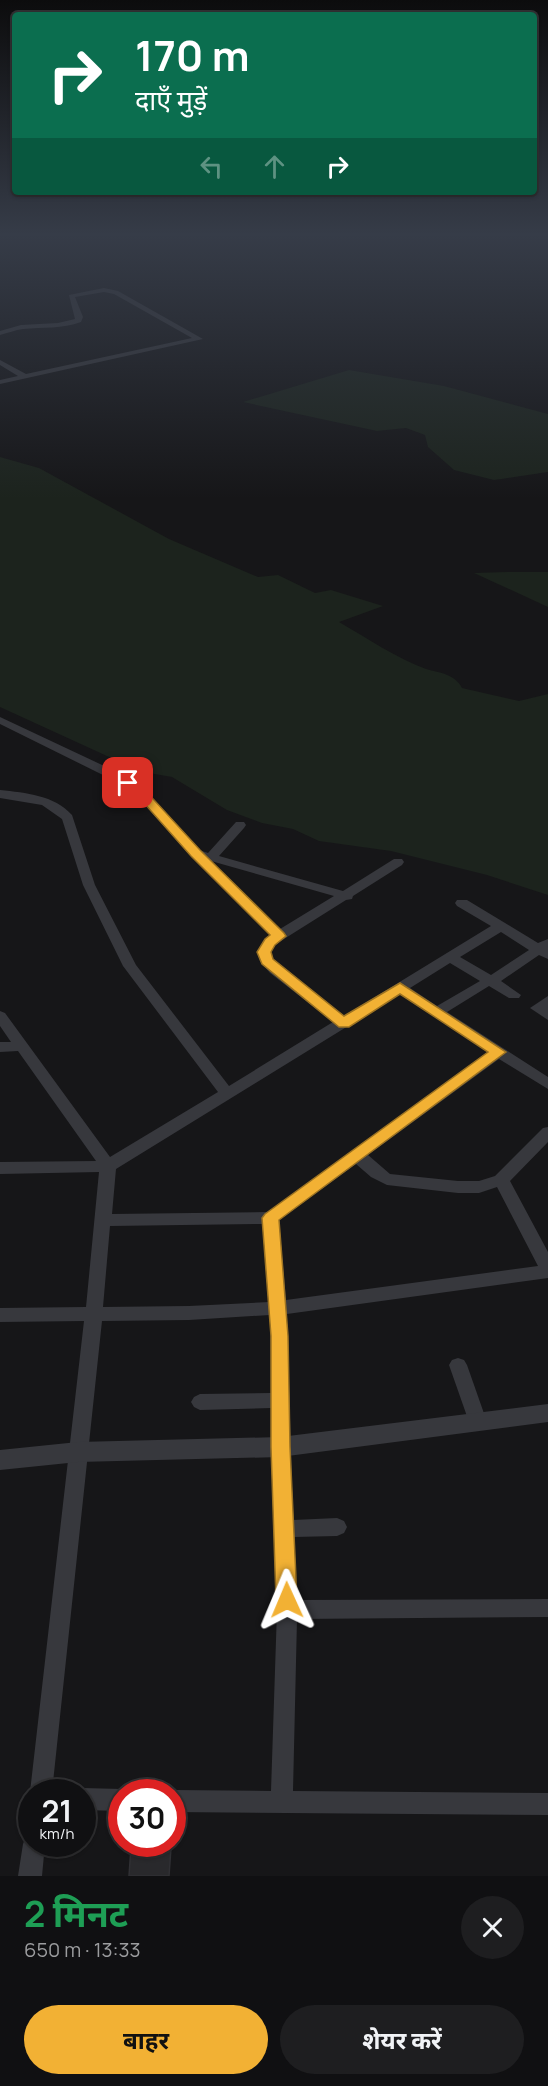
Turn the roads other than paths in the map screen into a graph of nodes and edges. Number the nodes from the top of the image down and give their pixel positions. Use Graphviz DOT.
graph roads {
  1 [pos="68,324"];
  2 [pos="172,324"];
  3 [pos="0,333"];
  4 [pos="0,362"];
  5 [pos="25,377"];
  6 [pos="0,382"];
  7 [pos="0,720"];
  8 [pos="0,794"];
  9 [pos="240,825"];
  10 [pos="195,853"];
  11 [pos="211,857"];
  12 [pos="398,862"];
  13 [pos="347,896"];
  14 [pos="462,903"];
  15 [pos="500,927"];
  16 [pos="279,936"];
  17 [pos="545,949"];
  18 [pos="451,958"];
  19 [pos="487,984"];
  20 [pos="400,988"];
  21 [pos="514,995"];
  22 [pos="548,1001"];
  23 [pos="437,1012"];
  24 [pos="548,1015"];
  25 [pos="0,1016"];
  26 [pos="344,1023"];
  27 [pos="21,1046"];
  28 [pos="0,1047"];
  29 [pos="498,1052"];
  30 [pos="548,1084"];
  31 [pos="227,1094"];
  32 [pos="548,1131"];
  33 [pos="357,1155"];
  34 [pos="108,1166"];
  35 [pos="0,1168"];
  36 [pos="501,1180"];
  37 [pos="271,1218"];
  38 [pos="102,1220"];
  39 [pos="548,1269"];
  40 [pos="278,1308"];
  41 [pos="0,1315"];
  42 [pos="93,1316"];
  43 [pos="458,1365"];
  44 [pos="279,1400"];
  45 [pos="200,1402"];
  46 [pos="548,1413"];
  47 [pos="478,1422"];
  48 [pos="280,1447"];
  49 [pos="78,1452"];
  50 [pos="0,1460"];
  51 [pos="337,1527"];
  52 [pos="285,1529"];
  53 [pos="548,1608"];
  54 [pos="287,1610"];
  55 [pos="42,1779"];
  56 [pos="186,1801"];
  57 [pos="282,1803"];
  58 [pos="548,1804"];
  59 [pos="32,1857"];
  60 [pos="30,1876"];
  1 -- 3 [label="street"];
  2 -- 5 [label="street"];
  4 -- 5 [label="street"];
  5 -- 6 [label="street"];
  7 -- 10 [label="street"];
  8 -- 31 [label="street"];
  9 -- 11 [label="street"];
  10 -- 11 [label="street"];
  10 -- 16 [label="street"];
  11 -- 13 [label="street"];
  12 -- 13 [label="street"];
  13 -- 16 [label="street"];
  14 -- 15 [label="street"];
  15 -- 17 [label="street"];
  15 -- 18 [label="street"];
  16 -- 26 [label="street"];
  17 -- 19 [label="street"];
  18 -- 19 [label="street"];
  18 -- 20 [label="street"];
  19 -- 21 [label="street"];
  19 -- 23 [label="street"];
  20 -- 23 [label="street"];
  20 -- 26 [label="street"];
  22 -- 24 [label="street"];
  23 -- 29 [label="street"];
  25 -- 27 [label="street"];
  26 -- 31 [label="street"];
  27 -- 28 [label="street"];
  27 -- 34 [label="street"];
  29 -- 30 [label="street"];
  29 -- 33 [label="street"];
  31 -- 34 [label="street"];
  32 -- 36 [label="street"];
  33 -- 36 [label="street"];
  33 -- 37 [label="street"];
  34 -- 35 [label="street"];
  34 -- 38 [label="street"];
  36 -- 39 [label="street"];
  37 -- 38 [label="street"];
  37 -- 40 [label="street"];
  38 -- 42 [label="street"];
  39 -- 40 [label="street"];
  40 -- 42 [label="street"];
  40 -- 44 [label="street"];
  41 -- 42 [label="street"];
  42 -- 49 [label="street"];
  43 -- 47 [label="street"];
  44 -- 45 [label="street"];
  44 -- 48 [label="street"];
  46 -- 47 [label="street"];
  47 -- 48 [label="street"];
  48 -- 49 [label="street"];
  48 -- 52 [label="street"];
  49 -- 50 [label="street"];
  49 -- 55 [label="street"];
  51 -- 52 [label="street"];
  52 -- 54 [label="street"];
  53 -- 54 [label="street"];
  54 -- 57 [label="street"];
  56 -- 57 [label="street"];
  57 -- 58 [label="street"];
  59 -- 60 [label="street"];
}
